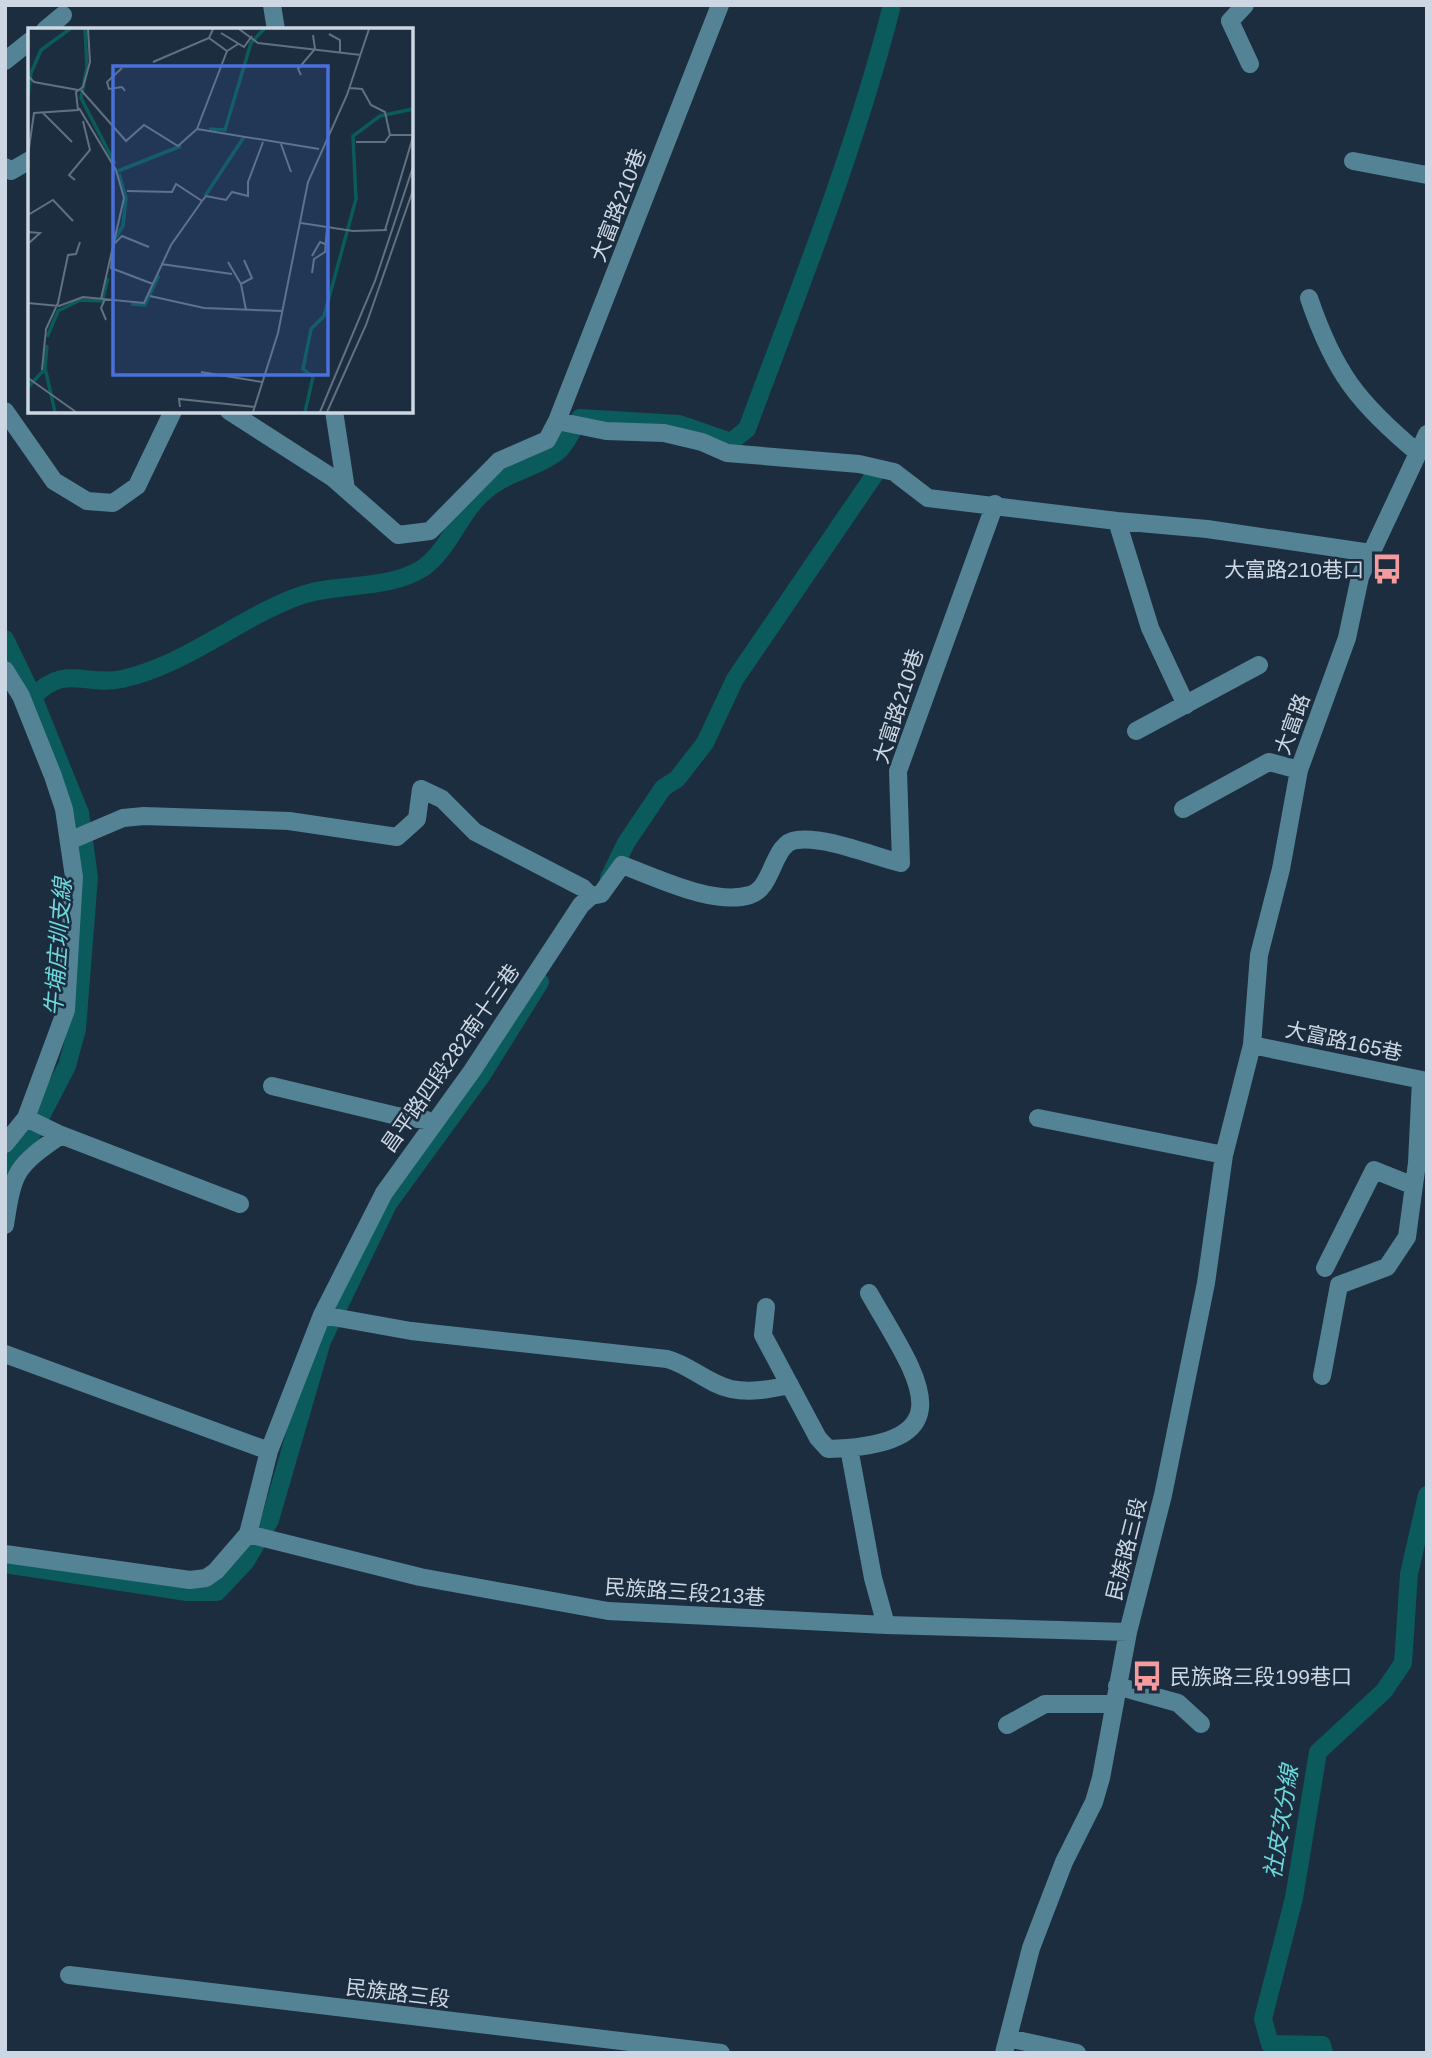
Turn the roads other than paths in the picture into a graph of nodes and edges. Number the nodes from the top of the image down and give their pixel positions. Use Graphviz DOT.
graph roads {
  1 [pos="272,5"];
  2 [pos="720,5"];
  3 [pos="1245,5"];
  4 [pos="63,15"];
  5 [pos="47,28"];
  6 [pos="276,28"];
  7 [pos="28,43"];
  8 [pos="5,61"];
  9 [pos="1250,64"];
  10 [pos="28,161"];
  11 [pos="1353,161"];
  12 [pos="5,167"];
  13 [pos="1427,175"];
  14 [pos="1309,298"];
  15 [pos="5,411"];
  16 [pos="172,413"];
  17 [pos="232,413"];
  18 [pos="334,413"];
  19 [pos="561,423"];
  20 [pos="1427,434"];
  21 [pos="1419,453"];
  22 [pos="346,489"];
  23 [pos="995,505"];
  24 [pos="1116,522"];
  25 [pos="1371,553"];
  26 [pos="1259,665"];
  27 [pos="5,670"];
  28 [pos="1186,705"];
  29 [pos="1136,732"];
  30 [pos="1299,770"];
  31 [pos="1183,809"];
  32 [pos="80,837"];
  33 [pos="591,896"];
  34 [pos="1252,1045"];
  35 [pos="1424,1081"];
  36 [pos="272,1086"];
  37 [pos="26,1118"];
  38 [pos="1038,1118"];
  39 [pos="433,1125"];
  40 [pos="61,1135"];
  41 [pos="5,1144"];
  42 [pos="1224,1155"];
  43 [pos="1413,1186"];
  44 [pos="240,1204"];
  45 [pos="5,1225"];
  46 [pos="1325,1268"];
  47 [pos="869,1293"];
  48 [pos="766,1307"];
  49 [pos="322,1315"];
  50 [pos="5,1354"];
  51 [pos="1322,1376"];
  52 [pos="790,1385"];
  53 [pos="849,1448"];
  54 [pos="269,1451"];
  55 [pos="248,1534"];
  56 [pos="5,1554"];
  57 [pos="886,1625"];
  58 [pos="1128,1632"];
  59 [pos="1117,1686"];
  60 [pos="1114,1704"];
  61 [pos="1201,1724"];
  62 [pos="1007,1725"];
  63 [pos="69,1975"];
  64 [pos="1006,2046"];
  65 [pos="720,2053"];
  66 [pos="1077,2053"];
  1 -- 6 [label="street"];
  2 -- 19 [label="street, 大富路210巷"];
  3 -- 9 [label="street"];
  4 -- 5 [label="street"];
  7 -- 8 [label="street"];
  10 -- 12 [label="street"];
  11 -- 13 [label="street"];
  14 -- 21 [label="street"];
  15 -- 16 [label="street"];
  17 -- 22 [label="street, 大富路210巷"];
  18 -- 22 [label="street"];
  19 -- 22 [label="street, 大富路210巷"];
  19 -- 23 [label="street"];
  20 -- 21 [label="street, 大富路"];
  21 -- 25 [label="street, 大富路"];
  23 -- 24 [label="street"];
  23 -- 33 [label="street, 大富路210巷"];
  24 -- 25 [label="street"];
  24 -- 28 [label="street"];
  25 -- 30 [label="street, 大富路"];
  26 -- 28 [label="street"];
  27 -- 32 [label="street"];
  28 -- 29 [label="street"];
  30 -- 31 [label="street"];
  30 -- 34 [label="street, 大富路"];
  32 -- 33 [label="street"];
  32 -- 37 [label="street"];
  33 -- 39 [label="street, 昌平路四段282南十三巷"];
  34 -- 35 [label="street, 大富路165巷"];
  34 -- 42 [label="street, 民族路三段"];
  35 -- 43 [label="street"];
  36 -- 39 [label="street"];
  37 -- 40 [label="street"];
  37 -- 41 [label="street"];
  38 -- 42 [label="street"];
  39 -- 49 [label="street, 昌平路四段282南十三巷"];
  40 -- 44 [label="street"];
  40 -- 45 [label="street"];
  42 -- 58 [label="street, 民族路三段"];
  43 -- 46 [label="street"];
  43 -- 51 [label="street"];
  47 -- 53 [label="street"];
  48 -- 52 [label="street"];
  49 -- 52 [label="street"];
  49 -- 54 [label="street, 昌平路四段282南十三巷"];
  50 -- 54 [label="street"];
  52 -- 53 [label="street"];
  53 -- 57 [label="street"];
  54 -- 55 [label="street, 昌平路四段282南十三巷"];
  55 -- 56 [label="street, 昌平路四段282南十三巷"];
  55 -- 57 [label="street, 民族路三段213巷"];
  57 -- 58 [label="street, 民族路三段213巷"];
  58 -- 59 [label="street, 民族路三段"];
  59 -- 60 [label="street, 民族路三段"];
  59 -- 61 [label="street"];
  60 -- 62 [label="street"];
  60 -- 64 [label="street, 民族路三段"];
  63 -- 65 [label="street, 民族路三段"];
  64 -- 66 [label="street"];
}
